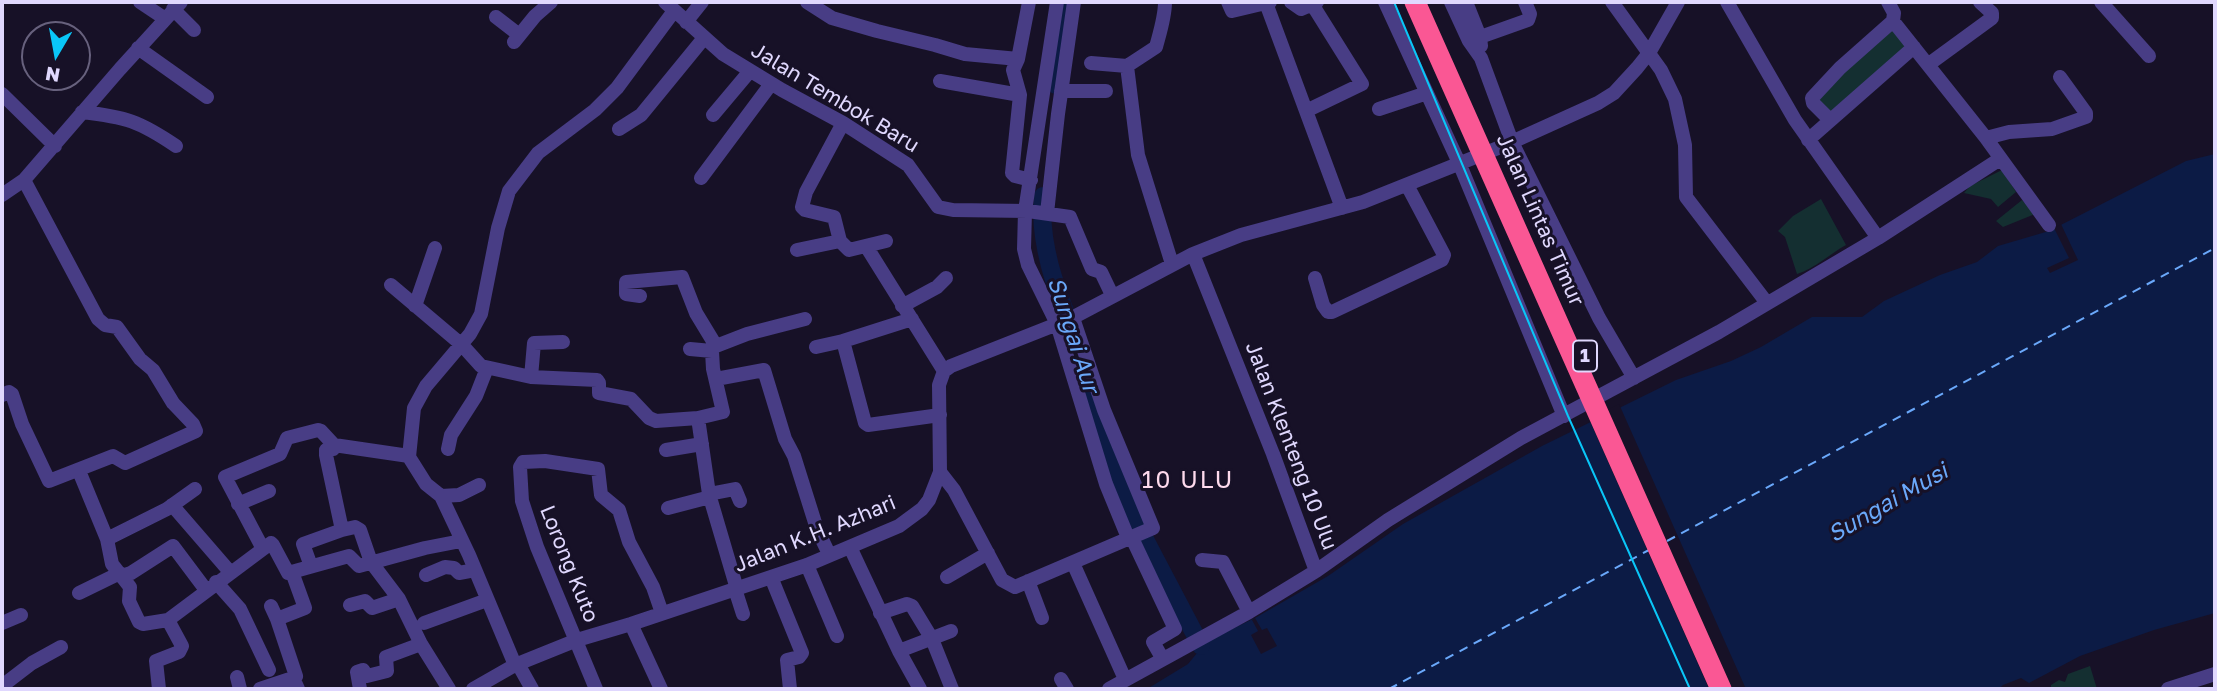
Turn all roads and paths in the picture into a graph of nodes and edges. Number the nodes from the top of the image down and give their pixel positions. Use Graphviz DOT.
graph roads {
  1 [pos="140,2"];
  2 [pos="551,2"];
  3 [pos="702,2"];
  4 [pos="807,2"];
  5 [pos="1029,2"];
  6 [pos="1057,2"];
  7 [pos="1074,2"];
  8 [pos="1165,2"];
  9 [pos="1228,2"];
  10 [pos="1268,2"];
  11 [pos="1291,2"];
  12 [pos="1385,2"];
  13 [pos="1416,2"];
  14 [pos="1428,2"];
  15 [pos="1451,2"];
  16 [pos="1465,2"];
  17 [pos="1525,2"];
  18 [pos="1612,2"];
  19 [pos="1678,2"];
  20 [pos="1727,2"];
  21 [pos="1888,2"];
  22 [pos="1980,2"];
  23 [pos="2101,2"];
  24 [pos="1314,3"];
  25 [pos="670,7"];
  26 [pos="173,10"];
  27 [pos="496,18"];
  28 [pos="1893,21"];
  29 [pos="686,22"];
  30 [pos="1432,25"];
  31 [pos="194,30"];
  32 [pos="705,38"];
  33 [pos="1475,39"];
  34 [pos="1914,47"];
  35 [pos="138,48"];
  36 [pos="1649,53"];
  37 [pos="2149,55"];
  38 [pos="1018,59"];
  39 [pos="1091,63"];
  40 [pos="1928,63"];
  41 [pos="1127,66"];
  42 [pos="750,71"];
  43 [pos="2060,77"];
  44 [pos="940,82"];
  45 [pos="767,91"];
  46 [pos="1061,91"];
  47 [pos="1106,91"];
  48 [pos="1427,93"];
  49 [pos="2,94"];
  50 [pos="1020,95"];
  51 [pos="207,97"];
  52 [pos="1380,109"];
  53 [pos="1306,111"];
  54 [pos="82,112"];
  55 [pos="713,115"];
  56 [pos="1829,120"];
  57 [pos="619,129"];
  58 [pos="838,131"];
  59 [pos="1986,138"];
  60 [pos="1808,140"];
  61 [pos="1512,142"];
  62 [pos="55,146"];
  63 [pos="176,146"];
  64 [pos="2000,159"];
  65 [pos="1460,165"];
  66 [pos="701,178"];
  67 [pos="24,180"];
  68 [pos="1031,180"];
  69 [pos="1407,185"];
  70 [pos="2,195"];
  71 [pos="1342,208"];
  72 [pos="1027,211"];
  73 [pos="1046,213"];
  74 [pos="2049,225"];
  75 [pos="1878,238"];
  76 [pos="840,241"];
  77 [pos="886,241"];
  78 [pos="866,246"];
  79 [pos="435,248"];
  80 [pos="797,250"];
  81 [pos="1193,254"];
  82 [pos="1172,264"];
  83 [pos="946,278"];
  84 [pos="1315,278"];
  85 [pos="391,285"];
  86 [pos="1112,295"];
  87 [pos="640,296"];
  88 [pos="1767,303"];
  89 [pos="415,306"];
  90 [pos="902,306"];
  91 [pos="804,319"];
  92 [pos="912,319"];
  93 [pos="1065,321"];
  94 [pos="843,341"];
  95 [pos="563,342"];
  96 [pos="816,347"];
  97 [pos="458,349"];
  98 [pos="691,349"];
  99 [pos="714,349"];
  100 [pos="487,368"];
  101 [pos="944,371"];
  102 [pos="531,377"];
  103 [pos="1634,377"];
  104 [pos="716,379"];
  105 [pos="2,396"];
  106 [pos="940,415"];
  107 [pos="1564,416"];
  108 [pos="698,418"];
  109 [pos="1109,428"];
  110 [pos="1091,434"];
  111 [pos="702,444"];
  112 [pos="334,445"];
  113 [pos="448,449"];
  114 [pos="666,450"];
  115 [pos="409,456"];
  116 [pos="79,471"];
  117 [pos="940,472"];
  118 [pos="479,485"];
  119 [pos="195,489"];
  120 [pos="268,491"];
  121 [pos="709,495"];
  122 [pos="441,496"];
  123 [pos="740,501"];
  124 [pos="239,504"];
  125 [pos="172,505"];
  126 [pos="668,508"];
  127 [pos="342,530"];
  128 [pos="1136,536"];
  129 [pos="107,539"];
  130 [pos="461,541"];
  131 [pos="850,547"];
  132 [pos="263,549"];
  133 [pos="988,553"];
  134 [pos="829,554"];
  135 [pos="1202,560"];
  136 [pos="371,562"];
  137 [pos="1073,563"];
  138 [pos="807,565"];
  139 [pos="311,566"];
  140 [pos="475,570"];
  141 [pos="1316,571"];
  142 [pos="230,572"];
  143 [pos="292,572"];
  144 [pos="121,575"];
  145 [pos="426,575"];
  146 [pos="771,577"];
  147 [pos="947,577"];
  148 [pos="1028,581"];
  149 [pos="211,586"];
  150 [pos="736,589"];
  151 [pos="79,593"];
  152 [pos="399,599"];
  153 [pos="487,600"];
  154 [pos="350,605"];
  155 [pos="1249,612"];
  156 [pos="662,613"];
  157 [pos="880,613"];
  158 [pos="743,614"];
  159 [pos="21,615"];
  160 [pos="1042,618"];
  161 [pos="168,620"];
  162 [pos="2,623"];
  163 [pos="424,623"];
  164 [pos="631,624"];
  165 [pos="951,631"];
  166 [pos="837,636"];
  167 [pos="577,640"];
  168 [pos="928,641"];
  169 [pos="421,644"];
  170 [pos="61,646"];
  171 [pos="899,652"];
  172 [pos="1161,656"];
  173 [pos="516,664"];
  174 [pos="269,670"];
  175 [pos="2215,674"];
  176 [pos="1124,677"];
  177 [pos="295,684"];
  178 [pos="2,686"];
  179 [pos="159,689"];
  180 [pos="260,689"];
  181 [pos="360,689"];
  182 [pos="449,689"];
  183 [pos="473,689"];
  184 [pos="532,689"];
  185 [pos="596,689"];
  186 [pos="661,689"];
  187 [pos="790,689"];
  188 [pos="920,689"];
  189 [pos="952,689"];
  190 [pos="1109,689"];
  191 [pos="1721,689"];
  192 [pos="1733,689"];
  193 [pos="2168,689"];
  1 -- 26 [label="street"];
  2 -- 27 [label="street"];
  3 -- 29 [label="street"];
  4 -- 38 [label="street"];
  5 -- 38 [label="street"];
  6 -- 68 [label="street"];
  7 -- 46 [label="street"];
  8 -- 41 [label="street"];
  9 -- 10 [label="street"];
  10 -- 53 [label="street"];
  11 -- 24 [label="street"];
  12 -- 48 [label="street"];
  13 -- 30 [label="highway, Jalan Lintas Timur / 1"];
  14 -- 30 [label="highway, Jalan Lintas Timur / 1"];
  15 -- 33 [label="street"];
  16 -- 33 [label="street"];
  17 -- 33 [label="street"];
  18 -- 36 [label="street"];
  19 -- 36 [label="street"];
  20 -- 60 [label="street"];
  21 -- 28 [label="street"];
  22 -- 40 [label="street"];
  23 -- 37 [label="street"];
  24 -- 53 [label="street"];
  25 -- 29 [label="street, Jalan Tembok Baru"];
  25 -- 97 [label="street"];
  26 -- 31 [label="street"];
  26 -- 35 [label="street"];
  28 -- 34 [label="street"];
  28 -- 56 [label="street"];
  29 -- 32 [label="street, Jalan Tembok Baru"];
  30 -- 191 [label="highway, Jalan Lintas Timur / 1"];
  30 -- 192 [label="highway, Jalan Lintas Timur / 1"];
  32 -- 42 [label="street, Jalan Tembok Baru"];
  32 -- 57 [label="street"];
  33 -- 61 [label="street"];
  34 -- 40 [label="street"];
  34 -- 56 [label="street"];
  35 -- 51 [label="street"];
  35 -- 54 [label="street"];
  36 -- 61 [label="street"];
  36 -- 88 [label="street"];
  38 -- 50 [label="street"];
  39 -- 41 [label="street"];
  40 -- 59 [label="street"];
  41 -- 82 [label="street"];
  42 -- 45 [label="street, Jalan Tembok Baru"];
  42 -- 55 [label="street"];
  43 -- 59 [label="street"];
  44 -- 50 [label="street"];
  45 -- 58 [label="street, Jalan Tembok Baru"];
  45 -- 66 [label="street"];
  46 -- 47 [label="street"];
  46 -- 73 [label="street"];
  48 -- 52 [label="street"];
  48 -- 65 [label="street"];
  49 -- 62 [label="street"];
  50 -- 68 [label="street"];
  53 -- 71 [label="street"];
  54 -- 62 [label="street"];
  54 -- 63 [label="street"];
  56 -- 60 [label="street"];
  58 -- 72 [label="street, Jalan Tembok Baru"];
  58 -- 76 [label="street"];
  59 -- 74 [label="street"];
  60 -- 75 [label="street"];
  61 -- 65 [label="street"];
  61 -- 103 [label="street"];
  62 -- 67 [label="street"];
  64 -- 75 [label="street, Jalan Klenteng 10 Ulu"];
  65 -- 69 [label="street"];
  65 -- 107 [label="street"];
  67 -- 70 [label="street"];
  67 -- 116 [label="street"];
  68 -- 72 [label="street"];
  69 -- 71 [label="street"];
  69 -- 84 [label="street"];
  71 -- 81 [label="street"];
  72 -- 73 [label="street"];
  72 -- 93 [label="street"];
  73 -- 86 [label="street"];
  75 -- 88 [label="street, Jalan Klenteng 10 Ulu"];
  76 -- 78 [label="street"];
  76 -- 80 [label="street"];
  77 -- 78 [label="street"];
  78 -- 90 [label="street"];
  79 -- 89 [label="street"];
  81 -- 82 [label="street"];
  81 -- 141 [label="street, Jalan Klenteng 10 Ulu"];
  82 -- 86 [label="street"];
  83 -- 90 [label="street"];
  85 -- 89 [label="street"];
  86 -- 93 [label="street"];
  87 -- 99 [label="street"];
  88 -- 103 [label="street, Jalan Klenteng 10 Ulu"];
  89 -- 97 [label="street"];
  90 -- 92 [label="street"];
  91 -- 99 [label="street"];
  92 -- 94 [label="street"];
  92 -- 101 [label="street"];
  93 -- 101 [label="street"];
  93 -- 109 [label="street"];
  93 -- 110 [label="street"];
  94 -- 96 [label="street"];
  94 -- 106 [label="street"];
  95 -- 102 [label="street"];
  97 -- 100 [label="street"];
  97 -- 115 [label="street"];
  98 -- 99 [label="street"];
  99 -- 104 [label="street"];
  100 -- 102 [label="street"];
  100 -- 113 [label="street"];
  101 -- 106 [label="street, Jalan K.H. Azhari"];
  102 -- 108 [label="street"];
  103 -- 107 [label="street, Jalan Klenteng 10 Ulu"];
  104 -- 108 [label="street"];
  104 -- 134 [label="street"];
  105 -- 116 [label="street"];
  106 -- 117 [label="street, Jalan K.H. Azhari"];
  107 -- 141 [label="street, Jalan Klenteng 10 Ulu"];
  108 -- 111 [label="street"];
  109 -- 110 [label="street"];
  109 -- 128 [label="street"];
  110 -- 128 [label="street"];
  111 -- 114 [label="street"];
  111 -- 121 [label="street"];
  112 -- 115 [label="street"];
  112 -- 124 [label="street"];
  112 -- 127 [label="street"];
  115 -- 122 [label="street"];
  116 -- 129 [label="street"];
  117 -- 131 [label="street, Jalan K.H. Azhari"];
  117 -- 133 [label="street"];
  118 -- 122 [label="street"];
  119 -- 125 [label="street"];
  120 -- 124 [label="street"];
  121 -- 123 [label="street"];
  121 -- 126 [label="street"];
  121 -- 150 [label="street"];
  122 -- 130 [label="street"];
  124 -- 132 [label="street"];
  125 -- 129 [label="street"];
  125 -- 142 [label="street"];
  127 -- 136 [label="street"];
  127 -- 139 [label="street"];
  128 -- 137 [label="street"];
  128 -- 172 [label="street"];
  129 -- 144 [label="street"];
  130 -- 136 [label="street"];
  130 -- 140 [label="street"];
  131 -- 134 [label="street, Jalan K.H. Azhari"];
  131 -- 157 [label="street"];
  132 -- 142 [label="street"];
  132 -- 143 [label="street"];
  133 -- 147 [label="street"];
  133 -- 148 [label="street"];
  134 -- 138 [label="street, Jalan K.H. Azhari"];
  135 -- 155 [label="street"];
  136 -- 139 [label="street"];
  136 -- 152 [label="street"];
  137 -- 148 [label="street"];
  137 -- 176 [label="street"];
  138 -- 146 [label="street, Jalan K.H. Azhari"];
  138 -- 166 [label="street"];
  139 -- 143 [label="street"];
  140 -- 145 [label="street"];
  140 -- 153 [label="street"];
  141 -- 155 [label="street"];
  142 -- 149 [label="street"];
  143 -- 177 [label="street"];
  144 -- 149 [label="street"];
  144 -- 151 [label="street"];
  144 -- 161 [label="street"];
  146 -- 150 [label="street, Jalan K.H. Azhari"];
  146 -- 187 [label="street"];
  148 -- 160 [label="street"];
  149 -- 161 [label="street"];
  149 -- 174 [label="street"];
  150 -- 156 [label="street, Jalan K.H. Azhari"];
  150 -- 158 [label="street"];
  152 -- 154 [label="street"];
  152 -- 169 [label="street"];
  153 -- 163 [label="street"];
  153 -- 173 [label="street"];
  155 -- 190 [label="street"];
  156 -- 164 [label="street, Jalan K.H. Azhari"];
  156 -- 167 [label="street, Lorong Kuto"];
  157 -- 168 [label="street"];
  157 -- 171 [label="street"];
  159 -- 162 [label="street"];
  161 -- 179 [label="street"];
  164 -- 167 [label="street, Jalan K.H. Azhari"];
  164 -- 186 [label="street"];
  165 -- 168 [label="street"];
  167 -- 173 [label="street, Jalan K.H. Azhari"];
  167 -- 185 [label="street"];
  168 -- 171 [label="street"];
  168 -- 189 [label="street"];
  169 -- 181 [label="street"];
  169 -- 182 [label="street"];
  170 -- 178 [label="street"];
  171 -- 188 [label="street"];
  173 -- 183 [label="street, Jalan K.H. Azhari"];
  173 -- 184 [label="street"];
  175 -- 193 [label="street"];
  177 -- 180 [label="street"];
}
